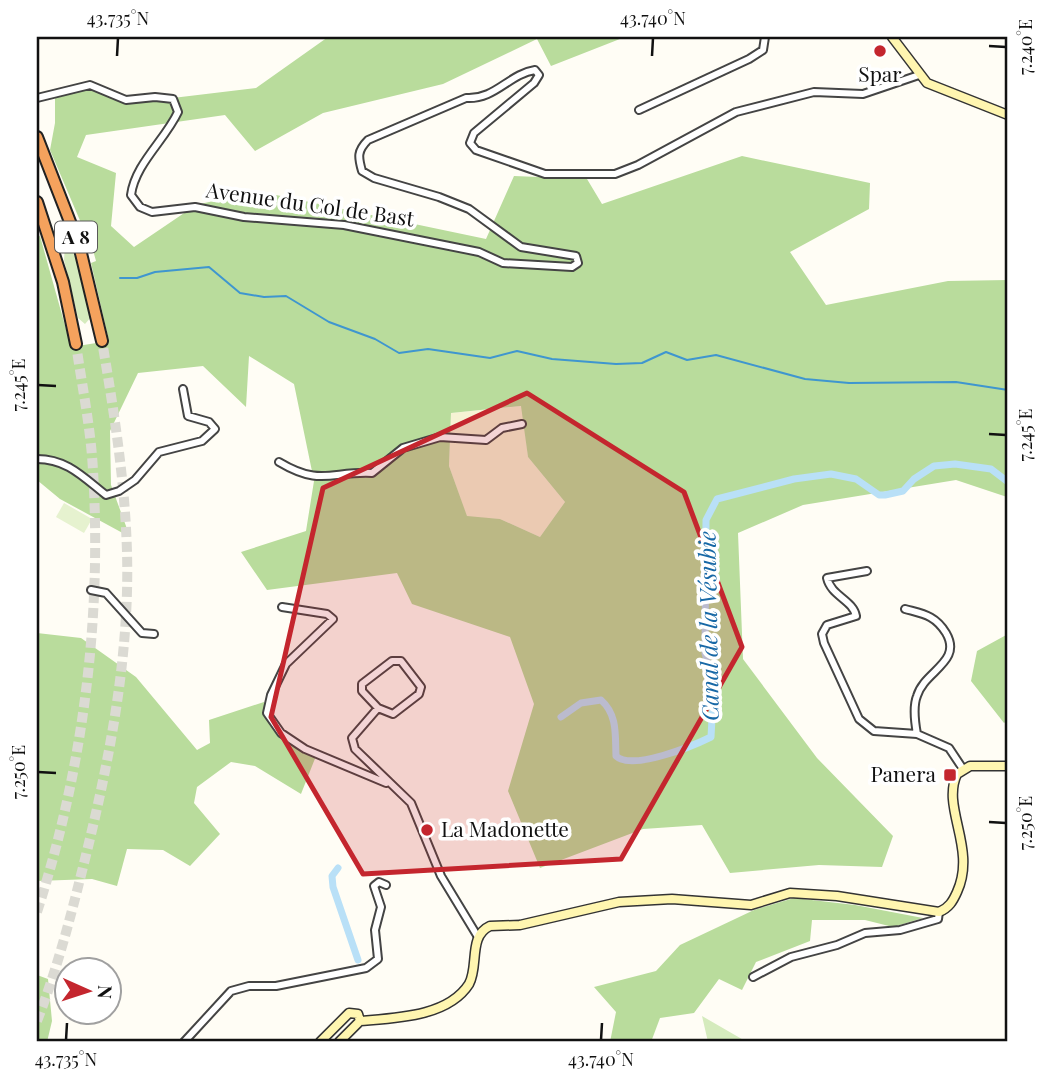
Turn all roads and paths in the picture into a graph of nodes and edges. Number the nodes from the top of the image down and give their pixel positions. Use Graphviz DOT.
graph roads {
  1 [pos="765,37"];
  2 [pos="892,37"];
  3 [pos="919,75"];
  4 [pos="37,98"];
  5 [pos="639,110"];
  6 [pos="1008,115"];
  7 [pos="37,138"];
  8 [pos="37,202"];
  9 [pos="102,341"];
  10 [pos="76,344"];
  11 [pos="183,389"];
  12 [pos="522,424"];
  13 [pos="37,459"];
  14 [pos="279,462"];
  15 [pos="867,571"];
  16 [pos="91,590"];
  17 [pos="282,607"];
  18 [pos="905,609"];
  19 [pos="154,634"];
  20 [pos="378,708"];
  21 [pos="916,734"];
  22 [pos="1008,766"];
  23 [pos="963,769"];
  24 [pos="393,786"];
  25 [pos="386,886"];
  26 [pos="939,912"];
  27 [pos="478,937"];
  28 [pos="753,977"];
  29 [pos="360,1021"];
  30 [pos="184,1042"];
  31 [pos="320,1042"];
  32 [pos="339,1042"];
  1 -- 5 [label="street"];
  2 -- 3 [label="street"];
  3 -- 4 [label="street, Avenue du Col de Bast"];
  3 -- 6 [label="street"];
  7 -- 9 [label="highway, A 8"];
  8 -- 10 [label="highway, A 8"];
  11 -- 13 [label="street"];
  12 -- 14 [label="street"];
  15 -- 21 [label="street"];
  16 -- 19 [label="street"];
  17 -- 24 [label="street"];
  18 -- 21 [label="street"];
  20 -- 20 [label="street"];
  20 -- 24 [label="street"];
  21 -- 23 [label="street"];
  22 -- 23 [label="street"];
  23 -- 26 [label="street"];
  24 -- 27 [label="street"];
  25 -- 30 [label="street"];
  26 -- 27 [label="street"];
  26 -- 28 [label="street"];
  27 -- 29 [label="street"];
  29 -- 31 [label="street"];
  29 -- 32 [label="street"];
}
